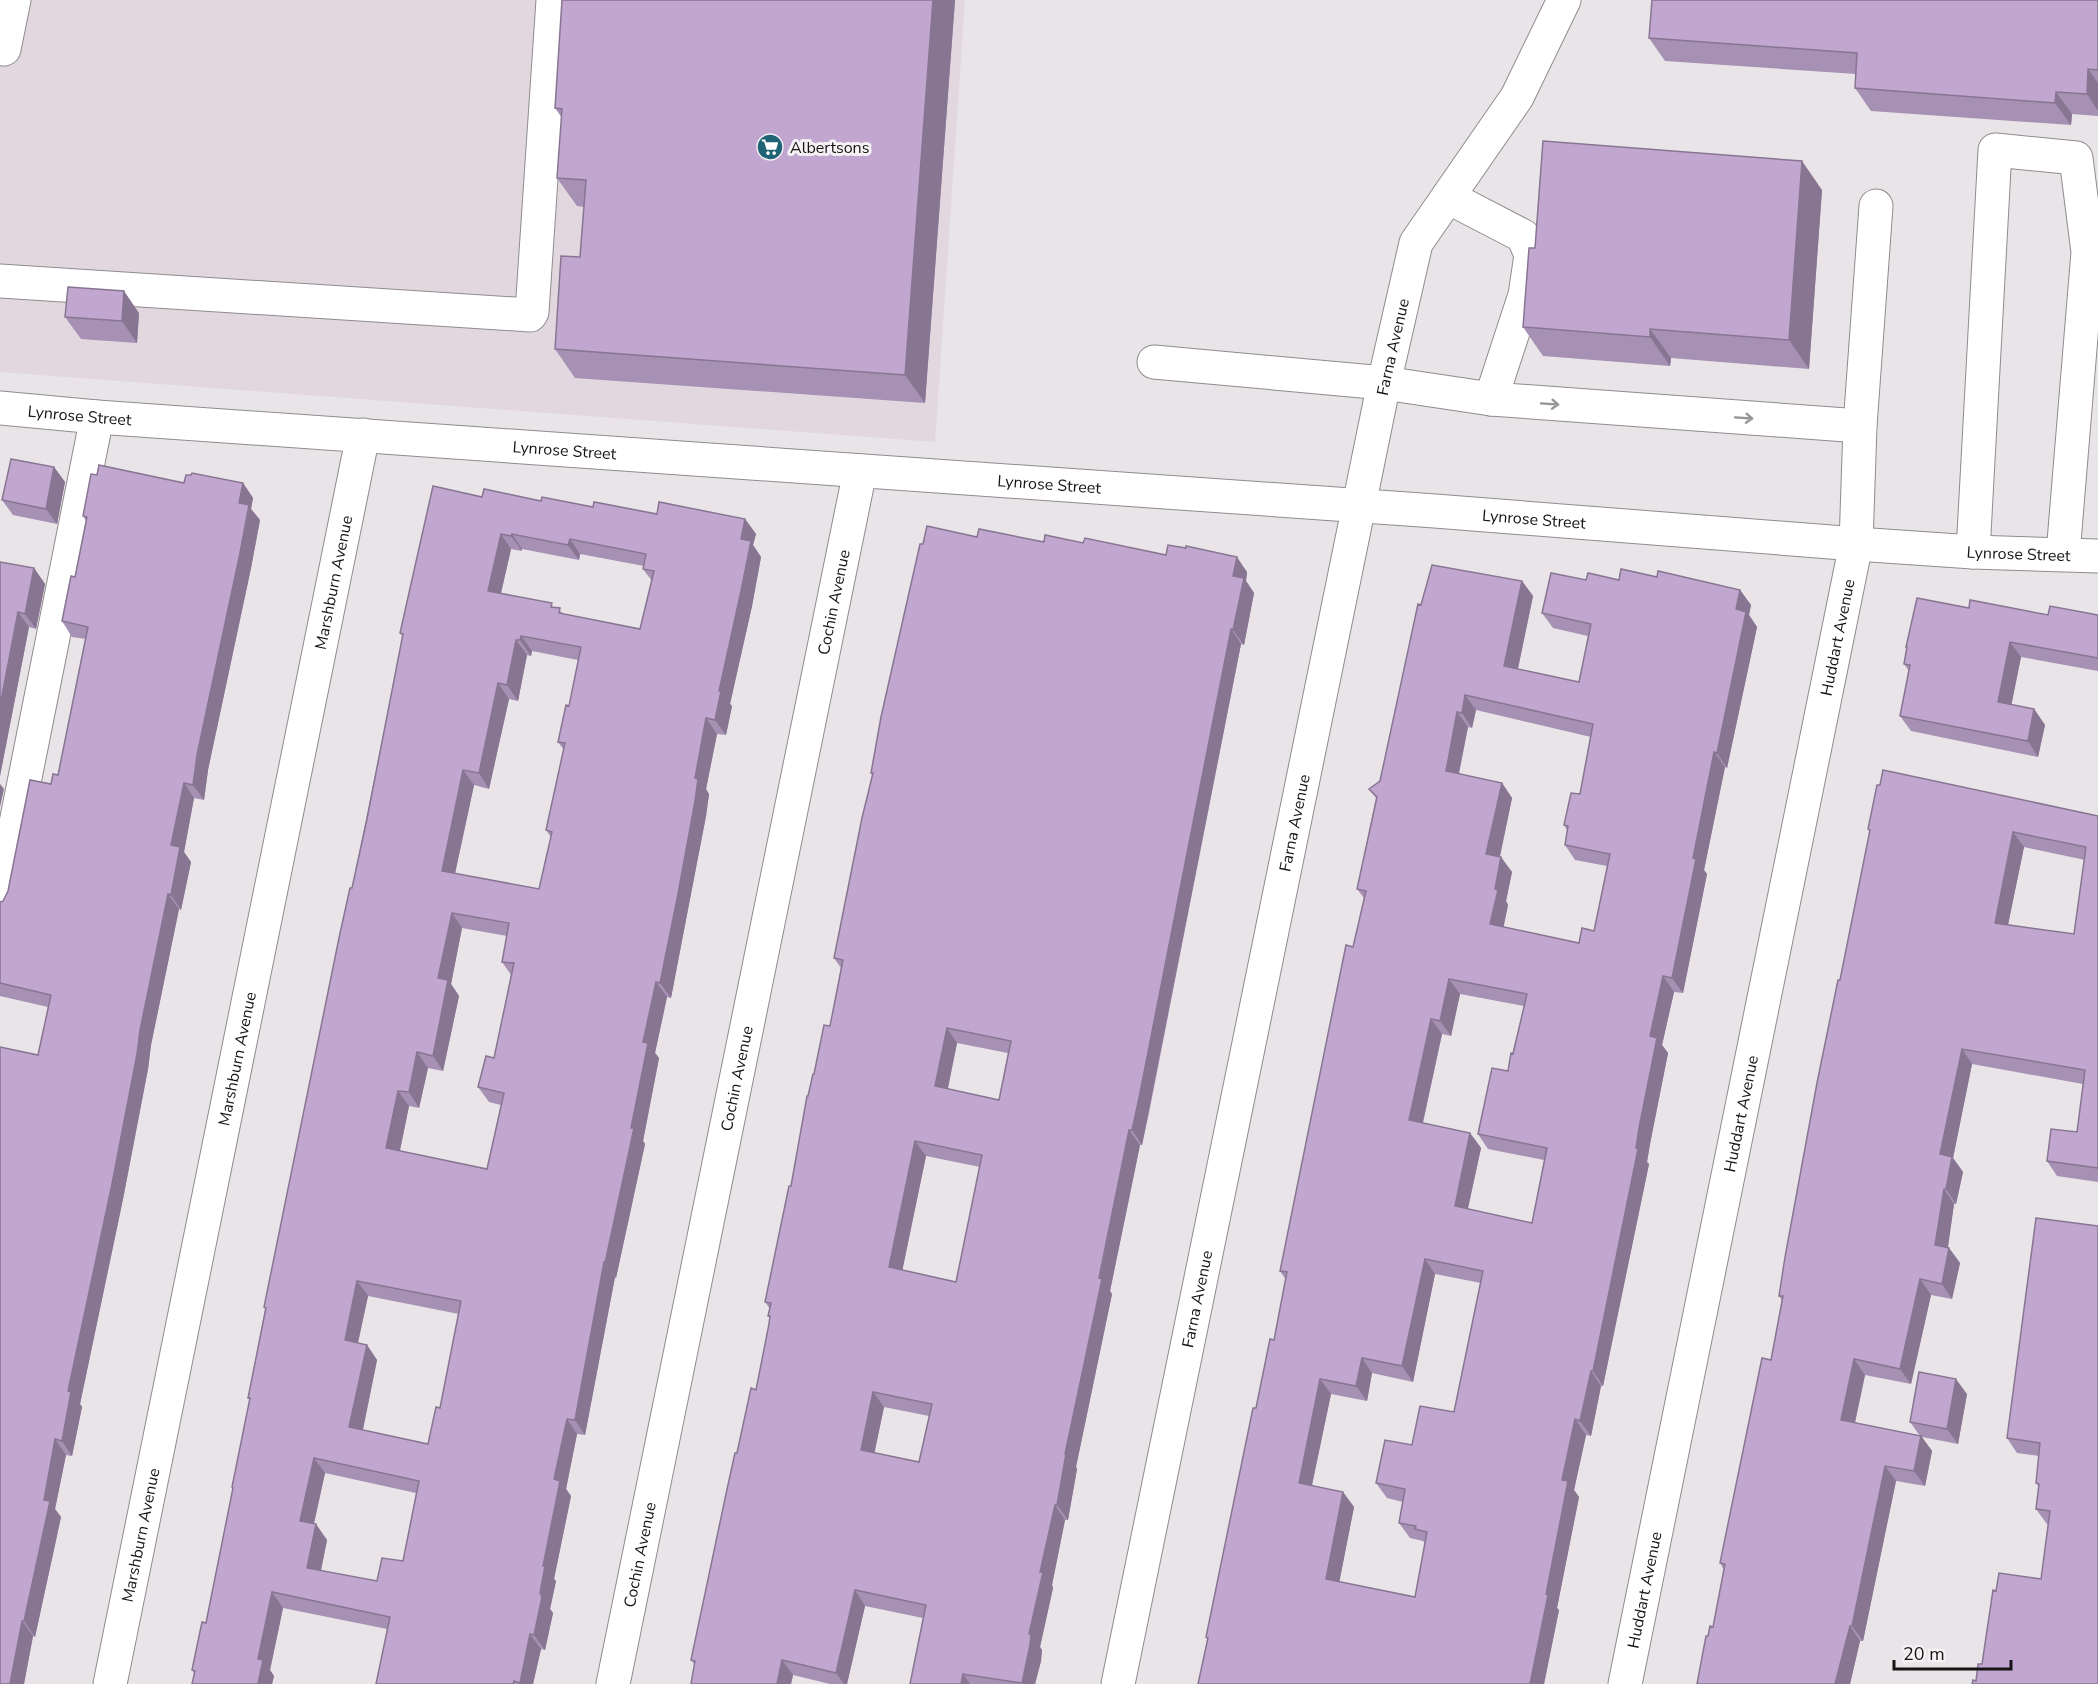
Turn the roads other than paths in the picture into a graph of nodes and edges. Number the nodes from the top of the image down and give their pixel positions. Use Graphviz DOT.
graph roads {
  1 [pos="14,0"];
  2 [pos="554,0"];
  3 [pos="1564,0"];
  4 [pos="1,56"];
  5 [pos="1448,197"];
  6 [pos="1876,206"];
  7 [pos="0,281"];
  8 [pos="1154,362"];
  9 [pos="1384,383"];
  10 [pos="1491,399"];
  11 [pos="0,408"];
  12 [pos="97,417"];
  13 [pos="1860,426"];
  14 [pos="363,435"];
  15 [pos="860,471"];
  16 [pos="1360,506"];
  17 [pos="1856,544"];
  18 [pos="1973,552"];
  19 [pos="2063,554"];
  20 [pos="2098,556"];
  21 [pos="0,903"];
  22 [pos="110,1684"];
  23 [pos="613,1684"];
  24 [pos="1118,1684"];
  25 [pos="1625,1684"];
  1 -- 4 [label="street"];
  2 -- 7 [label="street"];
  3 -- 5 [label="street, Farna Avenue"];
  5 -- 9 [label="street, Farna Avenue"];
  5 -- 10 [label="street"];
  6 -- 13 [label="street, Huddart Avenue"];
  8 -- 9 [label="street"];
  9 -- 10 [label="street"];
  9 -- 16 [label="street, Farna Avenue"];
  10 -- 13 [label="street, one-way"];
  11 -- 12 [label="street, Lynrose Street"];
  12 -- 14 [label="street, Lynrose Street"];
  12 -- 21 [label="street"];
  13 -- 17 [label="street, Huddart Avenue"];
  14 -- 15 [label="street, Lynrose Street"];
  14 -- 22 [label="street, Marshburn Avenue"];
  15 -- 16 [label="street, Lynrose Street"];
  15 -- 23 [label="street, Cochin Avenue"];
  16 -- 17 [label="street, Lynrose Street"];
  16 -- 24 [label="street, Farna Avenue"];
  17 -- 18 [label="street, Lynrose Street"];
  17 -- 25 [label="street, Huddart Avenue"];
  18 -- 19 [label="street, Lynrose Street"];
  18 -- 19 [label="street"];
  19 -- 20 [label="street, Lynrose Street"];
}
